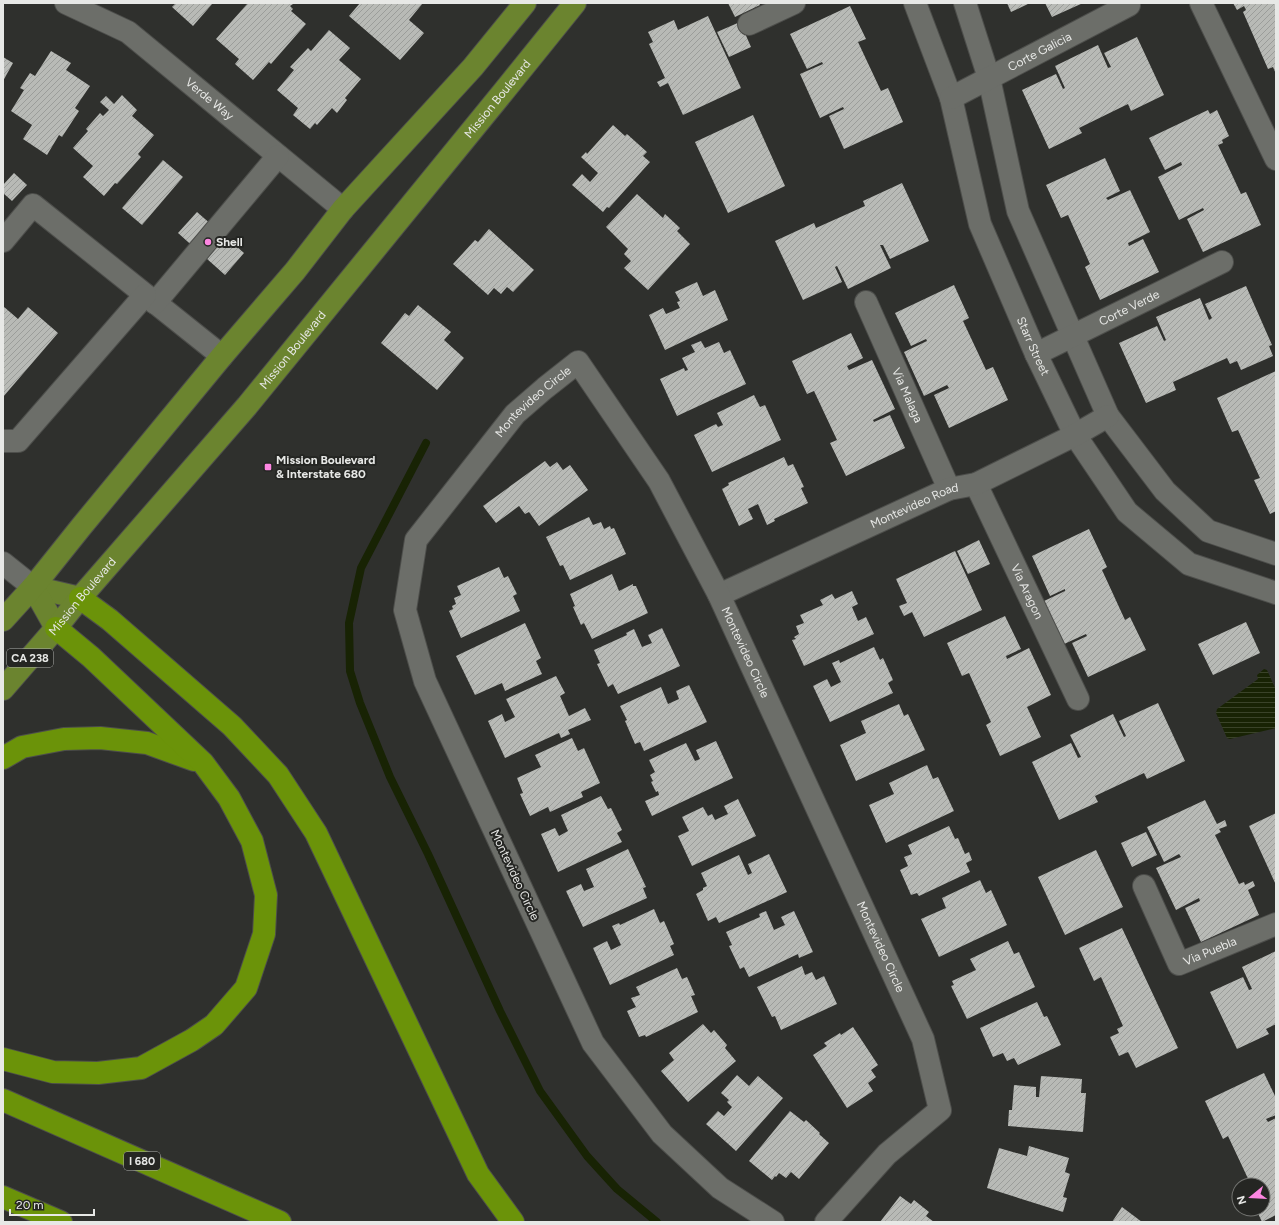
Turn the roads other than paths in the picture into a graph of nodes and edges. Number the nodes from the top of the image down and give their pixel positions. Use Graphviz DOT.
graph roads {
  1 [pos="66,3"];
  2 [pos="525,3"];
  3 [pos="575,3"];
  4 [pos="794,3"];
  5 [pos="915,3"];
  6 [pos="965,3"];
  7 [pos="1201,3"];
  8 [pos="1129,5"];
  9 [pos="749,24"];
  10 [pos="990,78"];
  11 [pos="951,98"];
  12 [pos="278,156"];
  13 [pos="1276,159"];
  14 [pos="343,209"];
  15 [pos="3,241"];
  16 [pos="1222,262"];
  17 [pos="150,299"];
  18 [pos="866,302"];
  19 [pos="1073,336"];
  20 [pos="1036,354"];
  21 [pos="222,356"];
  22 [pos="1108,416"];
  23 [pos="1075,435"];
  24 [pos="3,441"];
  25 [pos="976,484"];
  26 [pos="949,489"];
  27 [pos="1276,554"];
  28 [pos="3,563"];
  29 [pos="33,587"];
  30 [pos="1276,593"];
  31 [pos="719,595"];
  32 [pos="80,598"];
  33 [pos="3,620"];
  34 [pos="56,628"];
  35 [pos="3,689"];
  36 [pos="1078,698"];
  37 [pos="3,758"];
  38 [pos="203,764"];
  39 [pos="1144,886"];
  40 [pos="1276,924"];
  41 [pos="3,1059"];
  42 [pos="3,1100"];
  43 [pos="3,1196"];
  44 [pos="61,1222"];
  45 [pos="280,1222"];
  46 [pos="513,1222"];
  47 [pos="773,1222"];
  48 [pos="826,1222"];
  1 -- 12 [label="street, Verde Way"];
  2 -- 14 [label="main road"];
  3 -- 32 [label="main road, Mission Boulevard"];
  4 -- 9 [label="street"];
  5 -- 11 [label="street, Starr Street"];
  6 -- 10 [label="street"];
  7 -- 13 [label="street"];
  8 -- 10 [label="street, Corte Galicia"];
  10 -- 11 [label="street, Corte Galicia"];
  10 -- 19 [label="street"];
  11 -- 20 [label="street, Starr Street"];
  12 -- 14 [label="street, Verde Way"];
  12 -- 17 [label="street"];
  14 -- 21 [label="main road"];
  15 -- 17 [label="street"];
  16 -- 19 [label="street, Corte Verde"];
  17 -- 21 [label="street"];
  17 -- 24 [label="street"];
  18 -- 26 [label="street, Via Malaga"];
  19 -- 20 [label="street, Corte Verde"];
  19 -- 22 [label="street"];
  20 -- 23 [label="street, Starr Street"];
  21 -- 29 [label="main road"];
  22 -- 23 [label="street, Montevideo Road"];
  22 -- 27 [label="street"];
  23 -- 25 [label="street, Montevideo Road"];
  23 -- 30 [label="street, Starr Street"];
  25 -- 26 [label="street, Montevideo Road"];
  25 -- 36 [label="street, Via Aragon"];
  26 -- 31 [label="street, Montevideo Road"];
  28 -- 29 [label="street"];
  29 -- 32 [label="main road"];
  29 -- 33 [label="main road"];
  29 -- 34 [label="main road"];
  31 -- 47 [label="street, Montevideo Circle"];
  31 -- 48 [label="street, Montevideo Circle"];
  32 -- 34 [label="main road, Mission Boulevard / CA 238"];
  32 -- 46 [label="highway"];
  34 -- 35 [label="main road, Mission Boulevard / CA 238"];
  34 -- 38 [label="highway"];
  37 -- 38 [label="highway"];
  38 -- 41 [label="highway"];
  39 -- 40 [label="street, Via Puebla"];
  42 -- 45 [label="highway, I 680"];
  43 -- 44 [label="highway"];
}
